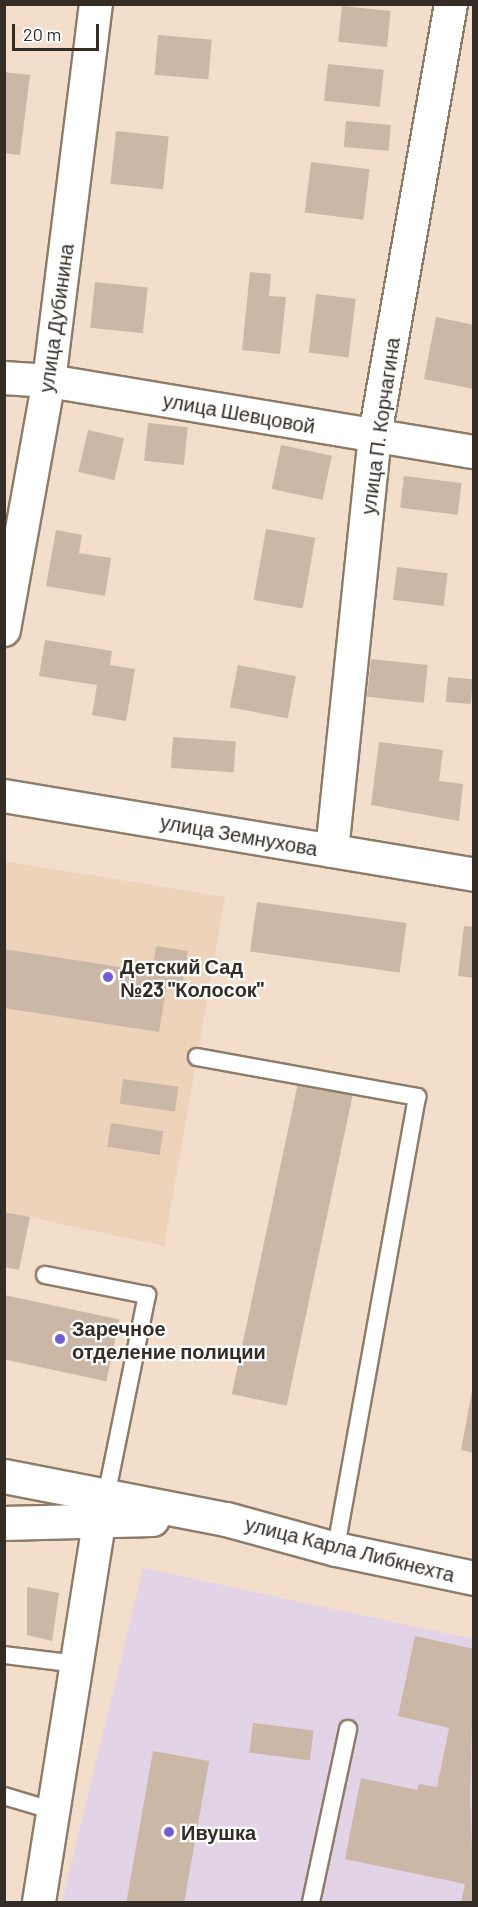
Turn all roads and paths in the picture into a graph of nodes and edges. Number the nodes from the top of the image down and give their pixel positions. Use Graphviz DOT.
graph roads {
  1 [pos="96,4"];
  2 [pos="451,4"];
  3 [pos="4,378"];
  4 [pos="49,381"];
  5 [pos="375,435"];
  6 [pos="474,452"];
  7 [pos="6,612"];
  8 [pos="4,796"];
  9 [pos="332,851"];
  10 [pos="474,875"];
  11 [pos="197,1057"];
  12 [pos="45,1275"];
  13 [pos="4,1476"];
  14 [pos="103,1507"];
  15 [pos="4,1523"];
  16 [pos="336,1549"];
  17 [pos="474,1578"];
  18 [pos="4,1655"];
  19 [pos="77,1664"];
  20 [pos="348,1730"];
  21 [pos="4,1796"];
  22 [pos="54,1811"];
  23 [pos="39,1902"];
  24 [pos="312,1902"];
  1 -- 4 [label="street, улица Дубинина"];
  2 -- 5 [label="street, улица П. Корчагина"];
  3 -- 4 [label="street, улица Шевцовой"];
  4 -- 5 [label="street, улица Шевцовой"];
  4 -- 7 [label="street, улица Дубинина"];
  5 -- 6 [label="street, улица Шевцовой"];
  5 -- 9 [label="street, улица П. Корчагина"];
  8 -- 9 [label="street, улица Земнухова"];
  9 -- 10 [label="street, улица Земнухова"];
  11 -- 16 [label="lane"];
  12 -- 14 [label="lane"];
  13 -- 14 [label="main road, улица Карла Либкнехта"];
  14 -- 15 [label="main road, улица Карла Либкнехта"];
  14 -- 16 [label="main road, улица Карла Либкнехта"];
  14 -- 19 [label="street"];
  16 -- 17 [label="main road, улица Карла Либкнехта"];
  18 -- 19 [label="lane"];
  19 -- 22 [label="street"];
  20 -- 24 [label="lane"];
  21 -- 22 [label="lane"];
  22 -- 23 [label="street"];
}
